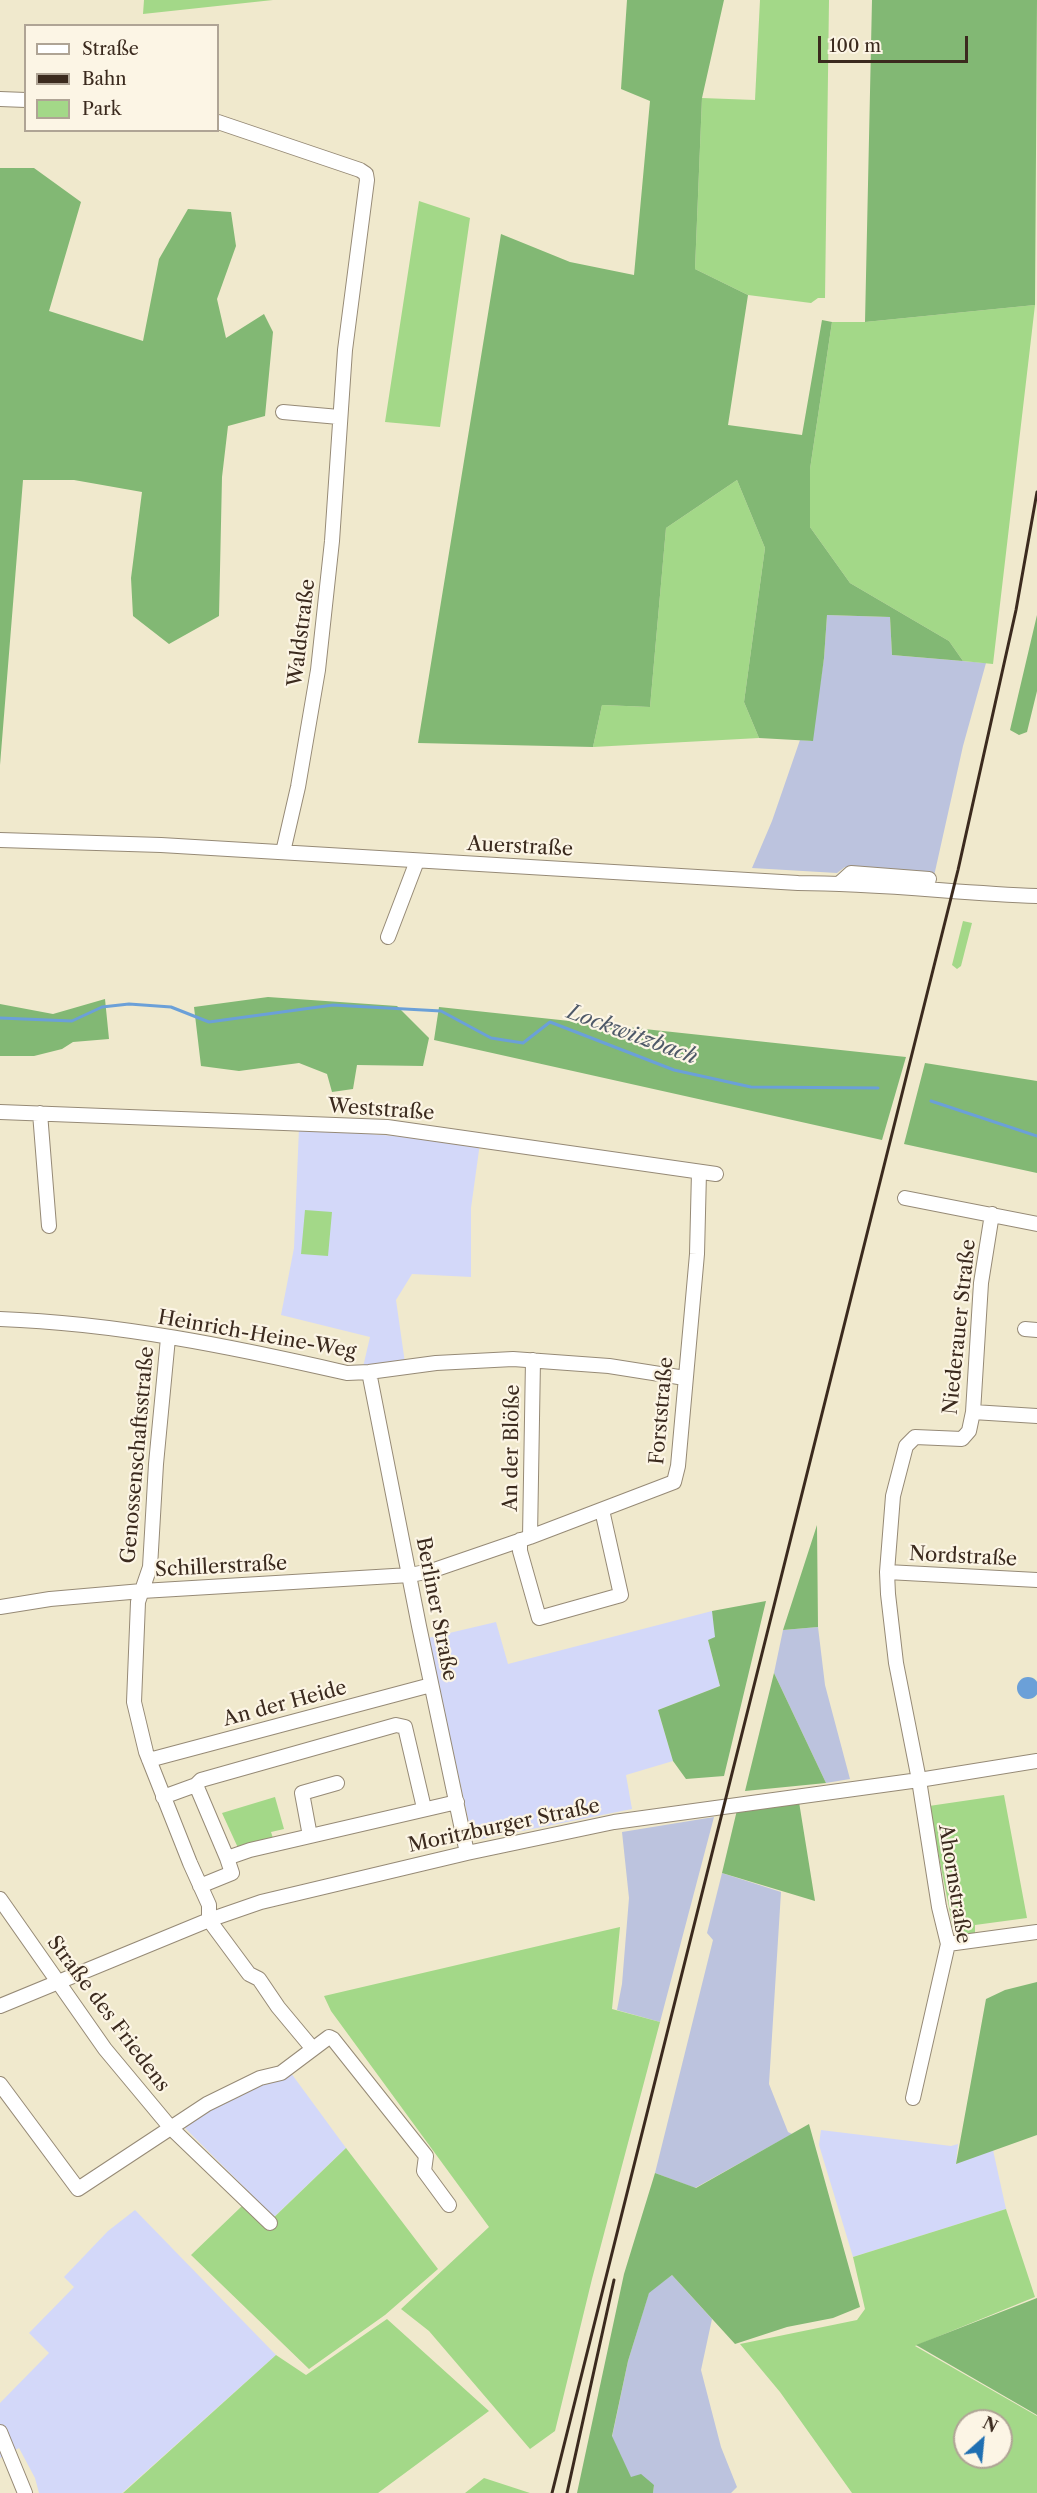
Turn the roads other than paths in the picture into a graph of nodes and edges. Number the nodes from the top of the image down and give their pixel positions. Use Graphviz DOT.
graph roads {
  1 [pos="0,99"];
  2 [pos="24,100"];
  3 [pos="219,122"];
  4 [pos="283,412"];
  5 [pos="339,417"];
  6 [pos="0,840"];
  7 [pos="283,852"];
  8 [pos="417,861"];
  9 [pos="929,879"];
  10 [pos="840,883"];
  11 [pos="1037,896"];
  12 [pos="388,937"];
  13 [pos="0,1112"];
  14 [pos="40,1113"];
  15 [pos="699,1172"];
  16 [pos="716,1174"];
  17 [pos="905,1197"];
  18 [pos="992,1214"];
  19 [pos="1037,1224"];
  20 [pos="49,1226"];
  21 [pos="0,1319"];
  22 [pos="168,1338"];
  23 [pos="533,1360"];
  24 [pos="369,1372"];
  25 [pos="685,1378"];
  26 [pos="973,1412"];
  27 [pos="1037,1416"];
  28 [pos="602,1510"];
  29 [pos="525,1539"];
  30 [pos="888,1572"];
  31 [pos="410,1575"];
  32 [pos="1037,1580"];
  33 [pos="142,1591"];
  34 [pos="0,1606"];
  35 [pos="431,1685"];
  36 [pos="149,1760"];
  37 [pos="1037,1761"];
  38 [pos="919,1780"];
  39 [pos="337,1784"];
  40 [pos="196,1785"];
  41 [pos="163,1797"];
  42 [pos="456,1802"];
  43 [pos="424,1808"];
  44 [pos="310,1836"];
  45 [pos="467,1853"];
  46 [pos="227,1858"];
  47 [pos="200,1886"];
  48 [pos="0,1899"];
  49 [pos="209,1920"];
  50 [pos="1037,1932"];
  51 [pos="948,1944"];
  52 [pos="57,1982"];
  53 [pos="0,2006"];
  54 [pos="313,2049"];
  55 [pos="4,2090"];
  56 [pos="913,2098"];
  57 [pos="170,2127"];
  58 [pos="449,2205"];
  59 [pos="270,2223"];
  60 [pos="0,2432"];
  61 [pos="24,2492"];
  1 -- 2 [label="street"];
  3 -- 5 [label="street, Waldstraße"];
  4 -- 5 [label="street"];
  5 -- 7 [label="street, Waldstraße"];
  6 -- 7 [label="street, Auerstraße"];
  7 -- 8 [label="street, Auerstraße"];
  8 -- 10 [label="street, Auerstraße"];
  8 -- 12 [label="street"];
  9 -- 10 [label="street"];
  10 -- 11 [label="street, Auerstraße"];
  13 -- 14 [label="street, Weststraße"];
  14 -- 15 [label="street, Weststraße"];
  14 -- 20 [label="street"];
  15 -- 16 [label="street, Weststraße"];
  15 -- 25 [label="street, Forststraße"];
  17 -- 18 [label="street"];
  18 -- 19 [label="street"];
  18 -- 26 [label="street, Niederauer Straße"];
  21 -- 22 [label="street, Heinrich-Heine-Weg"];
  22 -- 24 [label="street, Heinrich-Heine-Weg"];
  22 -- 33 [label="street, Genossenschaftsstraße"];
  23 -- 24 [label="street, Heinrich-Heine-Weg"];
  23 -- 25 [label="street, Heinrich-Heine-Weg"];
  23 -- 29 [label="street, An der Blöße"];
  24 -- 31 [label="street, Berliner Straße"];
  25 -- 28 [label="street, Forststraße"];
  26 -- 27 [label="street"];
  26 -- 30 [label="street, Niederauer Straße"];
  28 -- 29 [label="street, Forststraße"];
  28 -- 29 [label="street, An der Blöße"];
  29 -- 31 [label="street, Forststraße"];
  30 -- 32 [label="street, Nordstraße"];
  30 -- 38 [label="street, Niederauer Straße"];
  31 -- 33 [label="street, Schillerstraße"];
  31 -- 35 [label="street, Berliner Straße"];
  33 -- 34 [label="street, Schillerstraße"];
  33 -- 36 [label="street, Genossenschaftsstraße"];
  35 -- 36 [label="street, An der Heide"];
  35 -- 42 [label="street, Berliner Straße"];
  36 -- 41 [label="street, Genossenschaftsstraße"];
  37 -- 38 [label="street, Moritzburger Straße"];
  38 -- 45 [label="street, Moritzburger Straße"];
  38 -- 51 [label="street, Ahornstraße"];
  39 -- 44 [label="street"];
  40 -- 41 [label="street"];
  40 -- 43 [label="street"];
  40 -- 46 [label="street"];
  41 -- 47 [label="street, Genossenschaftsstraße"];
  42 -- 43 [label="street"];
  42 -- 45 [label="street, Berliner Straße"];
  43 -- 44 [label="street"];
  44 -- 46 [label="street"];
  45 -- 49 [label="street, Moritzburger Straße"];
  46 -- 47 [label="street"];
  47 -- 49 [label="street, Genossenschaftsstraße"];
  48 -- 52 [label="street, Straße des Friedens"];
  49 -- 52 [label="street, Moritzburger Straße"];
  49 -- 54 [label="street"];
  50 -- 51 [label="street"];
  51 -- 56 [label="street, Ahornstraße"];
  52 -- 53 [label="street, Moritzburger Straße"];
  52 -- 57 [label="street, Straße des Friedens"];
  54 -- 57 [label="street"];
  54 -- 58 [label="street"];
  55 -- 57 [label="street"];
  57 -- 59 [label="street, Straße des Friedens"];
  60 -- 61 [label="street"];
}
